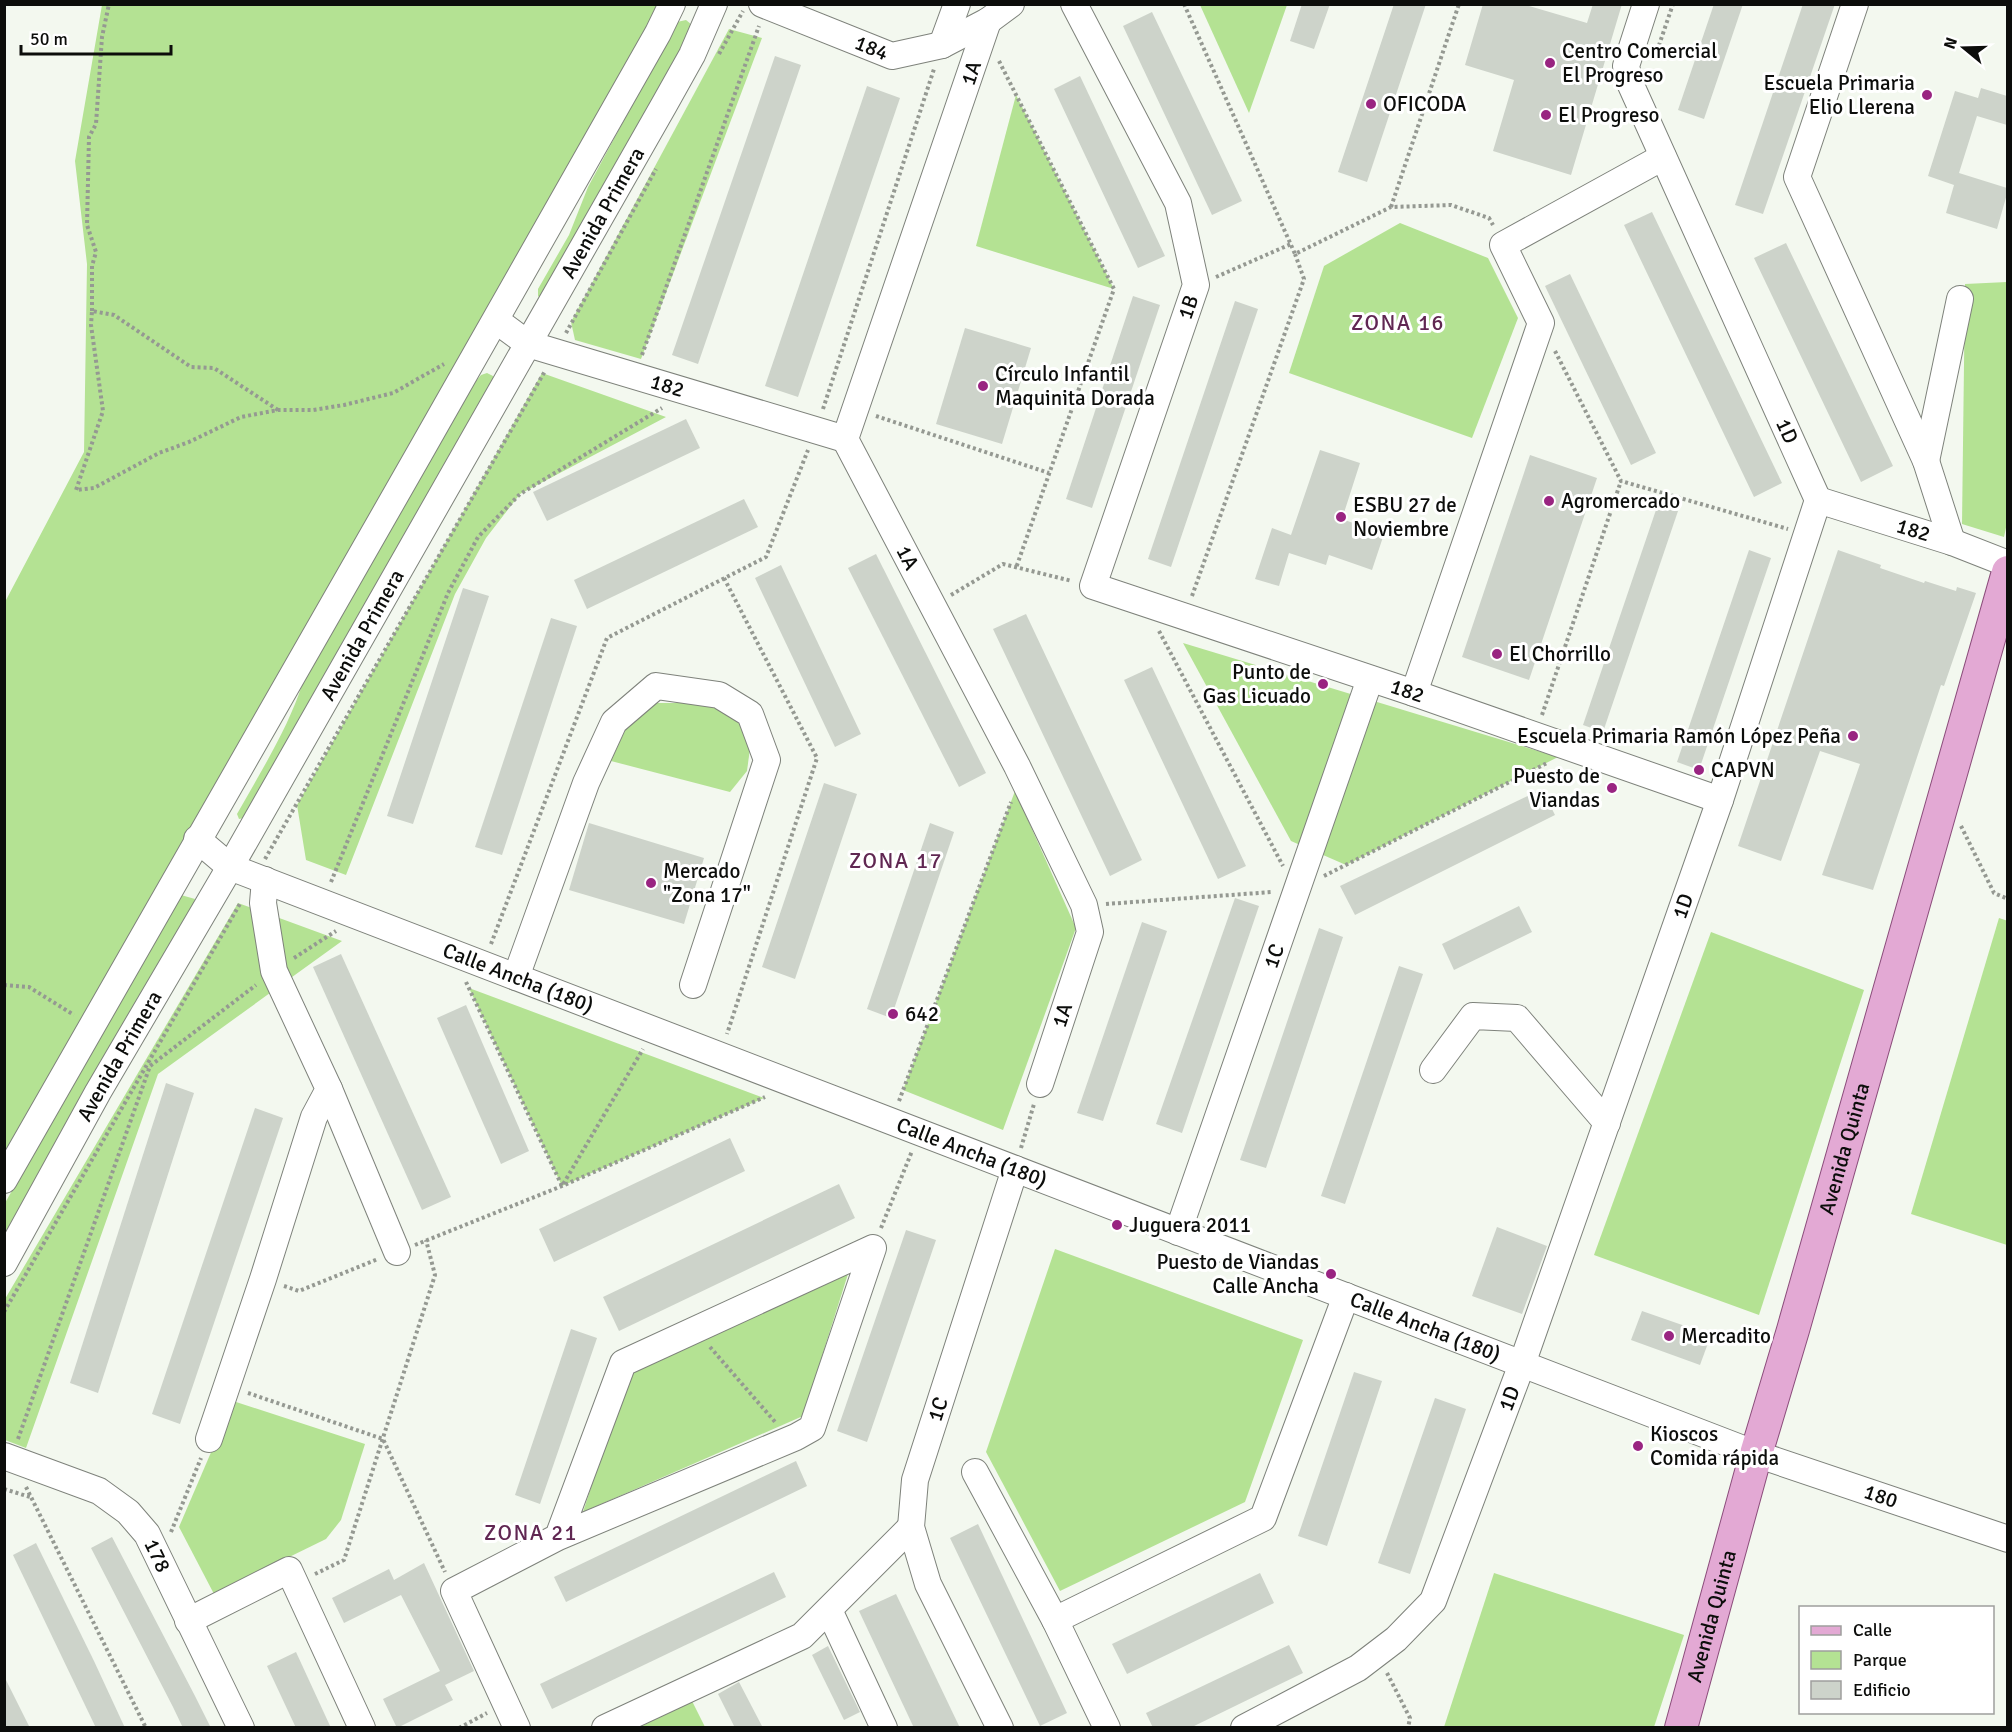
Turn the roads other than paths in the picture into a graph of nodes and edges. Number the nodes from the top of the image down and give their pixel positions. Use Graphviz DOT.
graph roads {
  1 [pos="672,4"];
  2 [pos="714,4"];
  3 [pos="957,4"];
  4 [pos="1011,4"];
  5 [pos="1074,4"];
  6 [pos="1646,4"];
  7 [pos="1855,4"];
  8 [pos="758,5"];
  9 [pos="986,27"];
  10 [pos="942,45"];
  11 [pos="1663,157"];
  12 [pos="1960,299"];
  13 [pos="497,321"];
  14 [pos="528,344"];
  15 [pos="845,440"];
  16 [pos="1926,462"];
  17 [pos="1818,500"];
  18 [pos="1952,542"];
  19 [pos="2007,564"];
  20 [pos="2007,572"];
  21 [pos="1093,586"];
  22 [pos="1370,679"];
  23 [pos="1414,693"];
  24 [pos="1720,800"];
  25 [pos="197,839"];
  26 [pos="230,867"];
  27 [pos="260,878"];
  28 [pos="516,977"];
  29 [pos="693,985"];
  30 [pos="1433,1070"];
  31 [pos="1040,1084"];
  32 [pos="329,1089"];
  33 [pos="1607,1123"];
  34 [pos="1015,1169"];
  35 [pos="4,1180"];
  36 [pos="1178,1232"];
  37 [pos="397,1252"];
  38 [pos="4,1263"];
  39 [pos="1346,1296"];
  40 [pos="1522,1364"];
  41 [pos="209,1439"];
  42 [pos="1756,1454"];
  43 [pos="8,1457"];
  44 [pos="975,1472"];
  45 [pos="911,1527"];
  46 [pos="558,1537"];
  47 [pos="2007,1539"];
  48 [pos="829,1610"];
  49 [pos="1055,1620"];
  50 [pos="188,1621"];
  51 [pos="241,1728"];
  52 [pos="362,1728"];
  53 [pos="517,1728"];
  54 [pos="605,1728"];
  55 [pos="884,1728"];
  56 [pos="1000,1728"];
  57 [pos="1107,1728"];
  58 [pos="1244,1728"];
  59 [pos="1681,1728"];
  1 -- 13 [label="street, Avenida Primera"];
  2 -- 14 [label="street, Avenida Primera"];
  3 -- 10 [label="street, 1A"];
  4 -- 9 [label="street, 184"];
  5 -- 21 [label="street, 1B"];
  6 -- 11 [label="street, 1D"];
  7 -- 16 [label="street"];
  8 -- 10 [label="street, 184"];
  9 -- 10 [label="street, 184"];
  9 -- 15 [label="street, 1A"];
  11 -- 17 [label="street, 1D"];
  11 -- 23 [label="street"];
  12 -- 16 [label="street"];
  13 -- 14 [label="street, 182"];
  13 -- 25 [label="street, Avenida Primera"];
  14 -- 15 [label="street, 182"];
  14 -- 26 [label="street, Avenida Primera"];
  15 -- 31 [label="street, 1A"];
  16 -- 18 [label="street"];
  17 -- 18 [label="street, 182"];
  17 -- 24 [label="street, 1D"];
  18 -- 19 [label="street, 182"];
  20 -- 42 [label="main road, Avenida Quinta"];
  21 -- 22 [label="street, 182"];
  22 -- 23 [label="street, 182"];
  22 -- 36 [label="street, 1C"];
  23 -- 24 [label="street, 182"];
  24 -- 33 [label="street, 1D"];
  25 -- 26 [label="street, Calle Ancha (180)"];
  25 -- 35 [label="street, Avenida Primera"];
  26 -- 27 [label="street, Calle Ancha (180)"];
  26 -- 38 [label="street, Avenida Primera"];
  27 -- 28 [label="street, Calle Ancha (180)"];
  27 -- 32 [label="street"];
  28 -- 29 [label="street"];
  28 -- 34 [label="street, Calle Ancha (180)"];
  30 -- 33 [label="street"];
  32 -- 37 [label="street"];
  32 -- 41 [label="street"];
  33 -- 40 [label="street, 1D"];
  34 -- 36 [label="street, Calle Ancha (180)"];
  34 -- 45 [label="street, 1C"];
  36 -- 39 [label="street, Calle Ancha (180)"];
  39 -- 40 [label="street, Calle Ancha (180)"];
  39 -- 49 [label="street"];
  40 -- 42 [label="street, Calle Ancha (180)"];
  40 -- 58 [label="street, 1D"];
  42 -- 47 [label="street, 180"];
  42 -- 59 [label="main road, Avenida Quinta"];
  43 -- 50 [label="street, 178"];
  44 -- 49 [label="street"];
  45 -- 48 [label="street"];
  45 -- 56 [label="street, 1C"];
  46 -- 46 [label="street"];
  46 -- 53 [label="street"];
  48 -- 54 [label="street"];
  48 -- 55 [label="street"];
  49 -- 57 [label="street"];
  50 -- 51 [label="street, 178"];
  50 -- 52 [label="street"];
}
